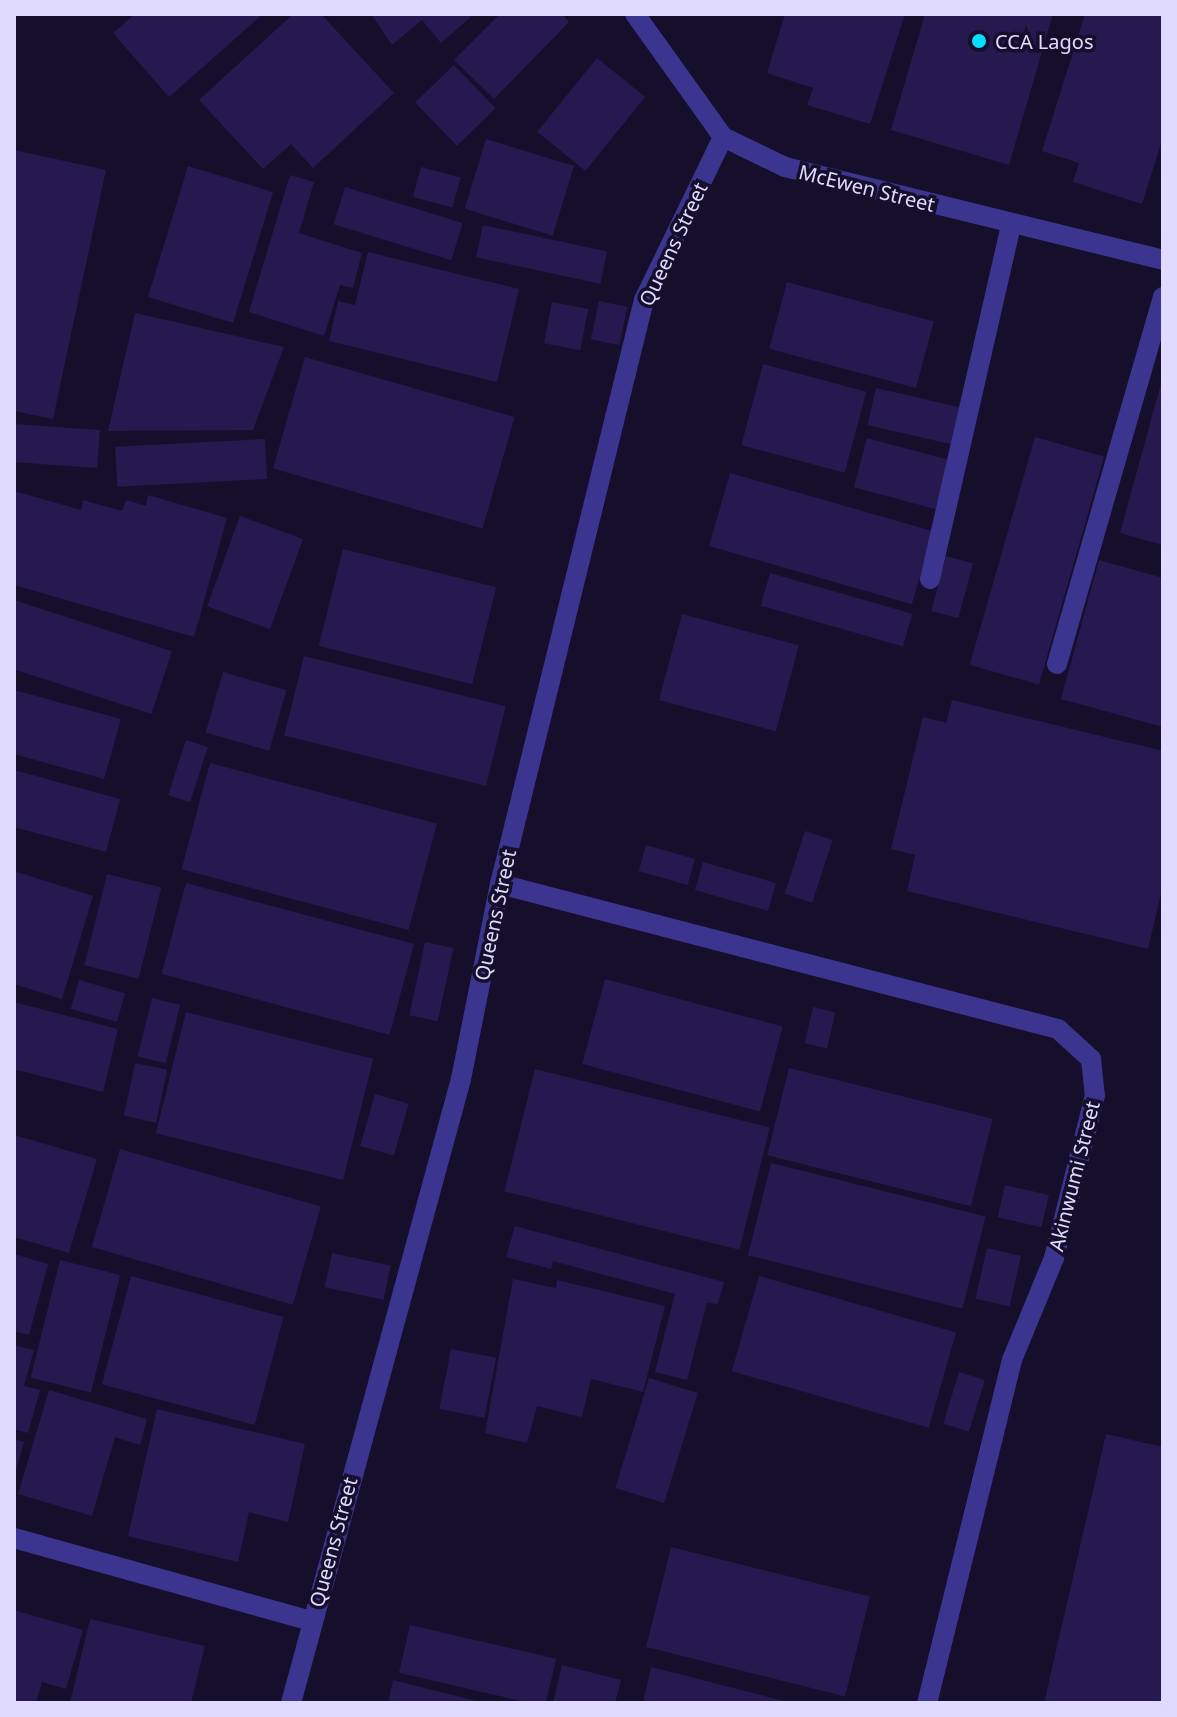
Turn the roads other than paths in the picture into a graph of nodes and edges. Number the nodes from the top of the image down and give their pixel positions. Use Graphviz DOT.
graph roads {
  1 [pos="635,14"];
  2 [pos="723,137"];
  3 [pos="1011,224"];
  4 [pos="1163,260"];
  5 [pos="1163,297"];
  6 [pos="930,579"];
  7 [pos="1057,664"];
  8 [pos="500,884"];
  9 [pos="14,1538"];
  10 [pos="312,1621"];
  11 [pos="291,1703"];
  12 [pos="927,1703"];
  1 -- 2 [label="street, McEwen Street"];
  2 -- 3 [label="street, McEwen Street"];
  2 -- 8 [label="street, Queens Street"];
  3 -- 4 [label="street, McEwen Street"];
  3 -- 6 [label="street"];
  5 -- 7 [label="street"];
  8 -- 10 [label="street, Queens Street"];
  8 -- 12 [label="street, Akinwumi Street"];
  9 -- 10 [label="street"];
  10 -- 11 [label="street, Queens Street"];
}
